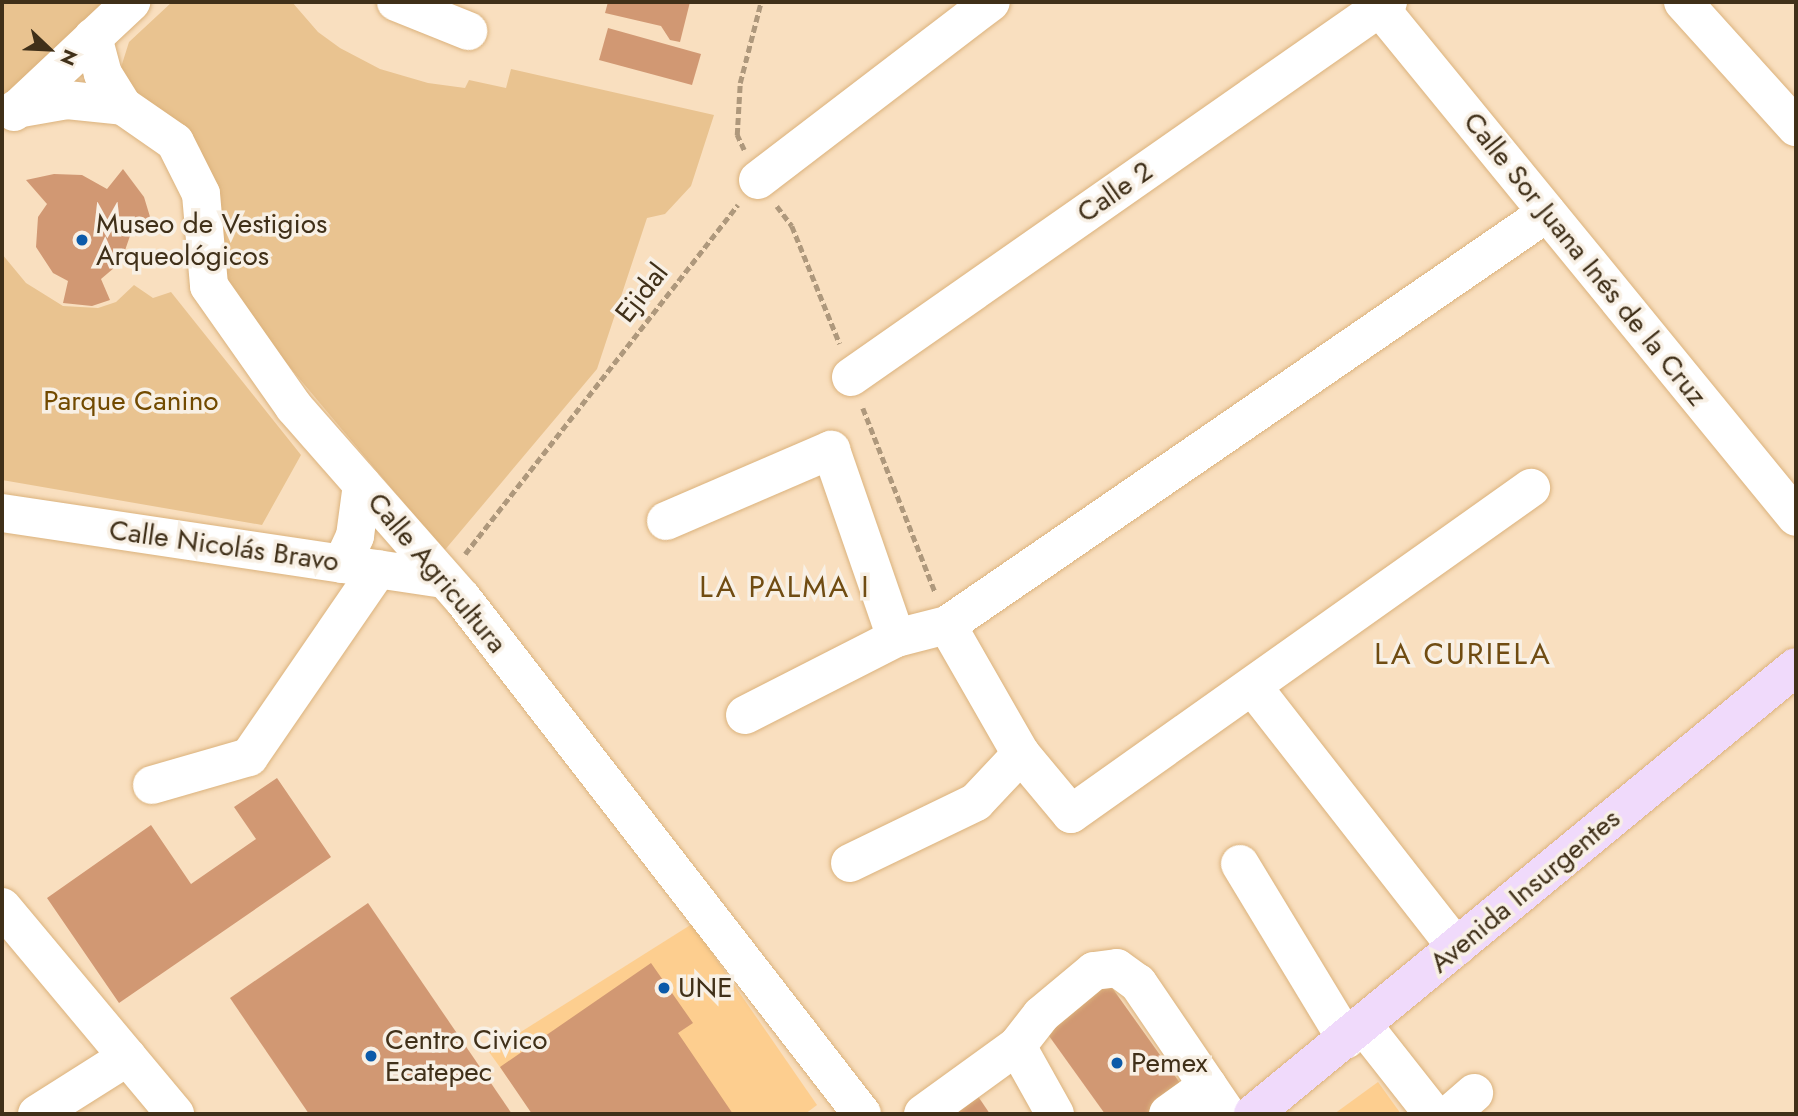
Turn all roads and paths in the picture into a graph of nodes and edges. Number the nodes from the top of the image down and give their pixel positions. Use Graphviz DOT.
graph roads {
  1 [pos="131,2"];
  2 [pos="396,2"];
  3 [pos="761,2"];
  4 [pos="991,2"];
  5 [pos="1683,2"];
  6 [pos="1381,4"];
  7 [pos="468,31"];
  8 [pos="93,37"];
  9 [pos="123,106"];
  10 [pos="9,116"];
  11 [pos="1796,127"];
  12 [pos="758,180"];
  13 [pos="1547,213"];
  14 [pos="851,376"];
  15 [pos="362,484"];
  16 [pos="1531,488"];
  17 [pos="2,513"];
  18 [pos="1796,517"];
  19 [pos="666,521"];
  20 [pos="360,566"];
  21 [pos="445,579"];
  22 [pos="947,625"];
  23 [pos="896,638"];
  24 [pos="1796,667"];
  25 [pos="1253,687"];
  26 [pos="744,715"];
  27 [pos="1021,754"];
  28 [pos="152,785"];
  29 [pos="850,863"];
  30 [pos="1240,864"];
  31 [pos="3,912"];
  32 [pos="1456,947"];
  33 [pos="1355,1032"];
  34 [pos="1017,1046"];
  35 [pos="127,1057"];
  36 [pos="1217,1100"];
  37 [pos="37,1114"];
  38 [pos="175,1114"];
  39 [pos="862,1114"];
  40 [pos="923,1114"];
  41 [pos="1055,1114"];
  42 [pos="1168,1114"];
  43 [pos="1253,1114"];
  44 [pos="1433,1114"];
  1 -- 8 [label="street"];
  2 -- 7 [label="street"];
  3 -- 12 [label="path"];
  4 -- 12 [label="street"];
  5 -- 11 [label="street"];
  6 -- 13 [label="street, Calle Sor Juana Inés de la Cruz"];
  6 -- 14 [label="street, Calle 2"];
  8 -- 9 [label="street"];
  8 -- 10 [label="street"];
  9 -- 10 [label="street, Calle Agricultura"];
  9 -- 15 [label="street, Calle Agricultura"];
  12 -- 21 [label="path, Ejidal"];
  13 -- 18 [label="street, Calle Sor Juana Inés de la Cruz"];
  13 -- 22 [label="street"];
  15 -- 20 [label="street"];
  15 -- 21 [label="street, Calle Agricultura"];
  16 -- 25 [label="street"];
  17 -- 20 [label="street, Calle Nicolás Bravo"];
  19 -- 23 [label="street"];
  20 -- 21 [label="street, Calle Nicolás Bravo"];
  20 -- 28 [label="street"];
  21 -- 39 [label="street, Calle Agricultura"];
  22 -- 23 [label="street"];
  22 -- 27 [label="street"];
  23 -- 26 [label="street"];
  24 -- 32 [label="main road, Avenida Insurgentes"];
  25 -- 27 [label="street"];
  25 -- 32 [label="street"];
  27 -- 29 [label="street"];
  30 -- 33 [label="street"];
  31 -- 35 [label="street"];
  32 -- 33 [label="main road, Avenida Insurgentes"];
  33 -- 43 [label="main road, Avenida Insurgentes"];
  33 -- 44 [label="street"];
  34 -- 36 [label="street"];
  34 -- 40 [label="street"];
  34 -- 41 [label="street"];
  35 -- 37 [label="street"];
  35 -- 38 [label="street"];
  36 -- 42 [label="street"];
}
